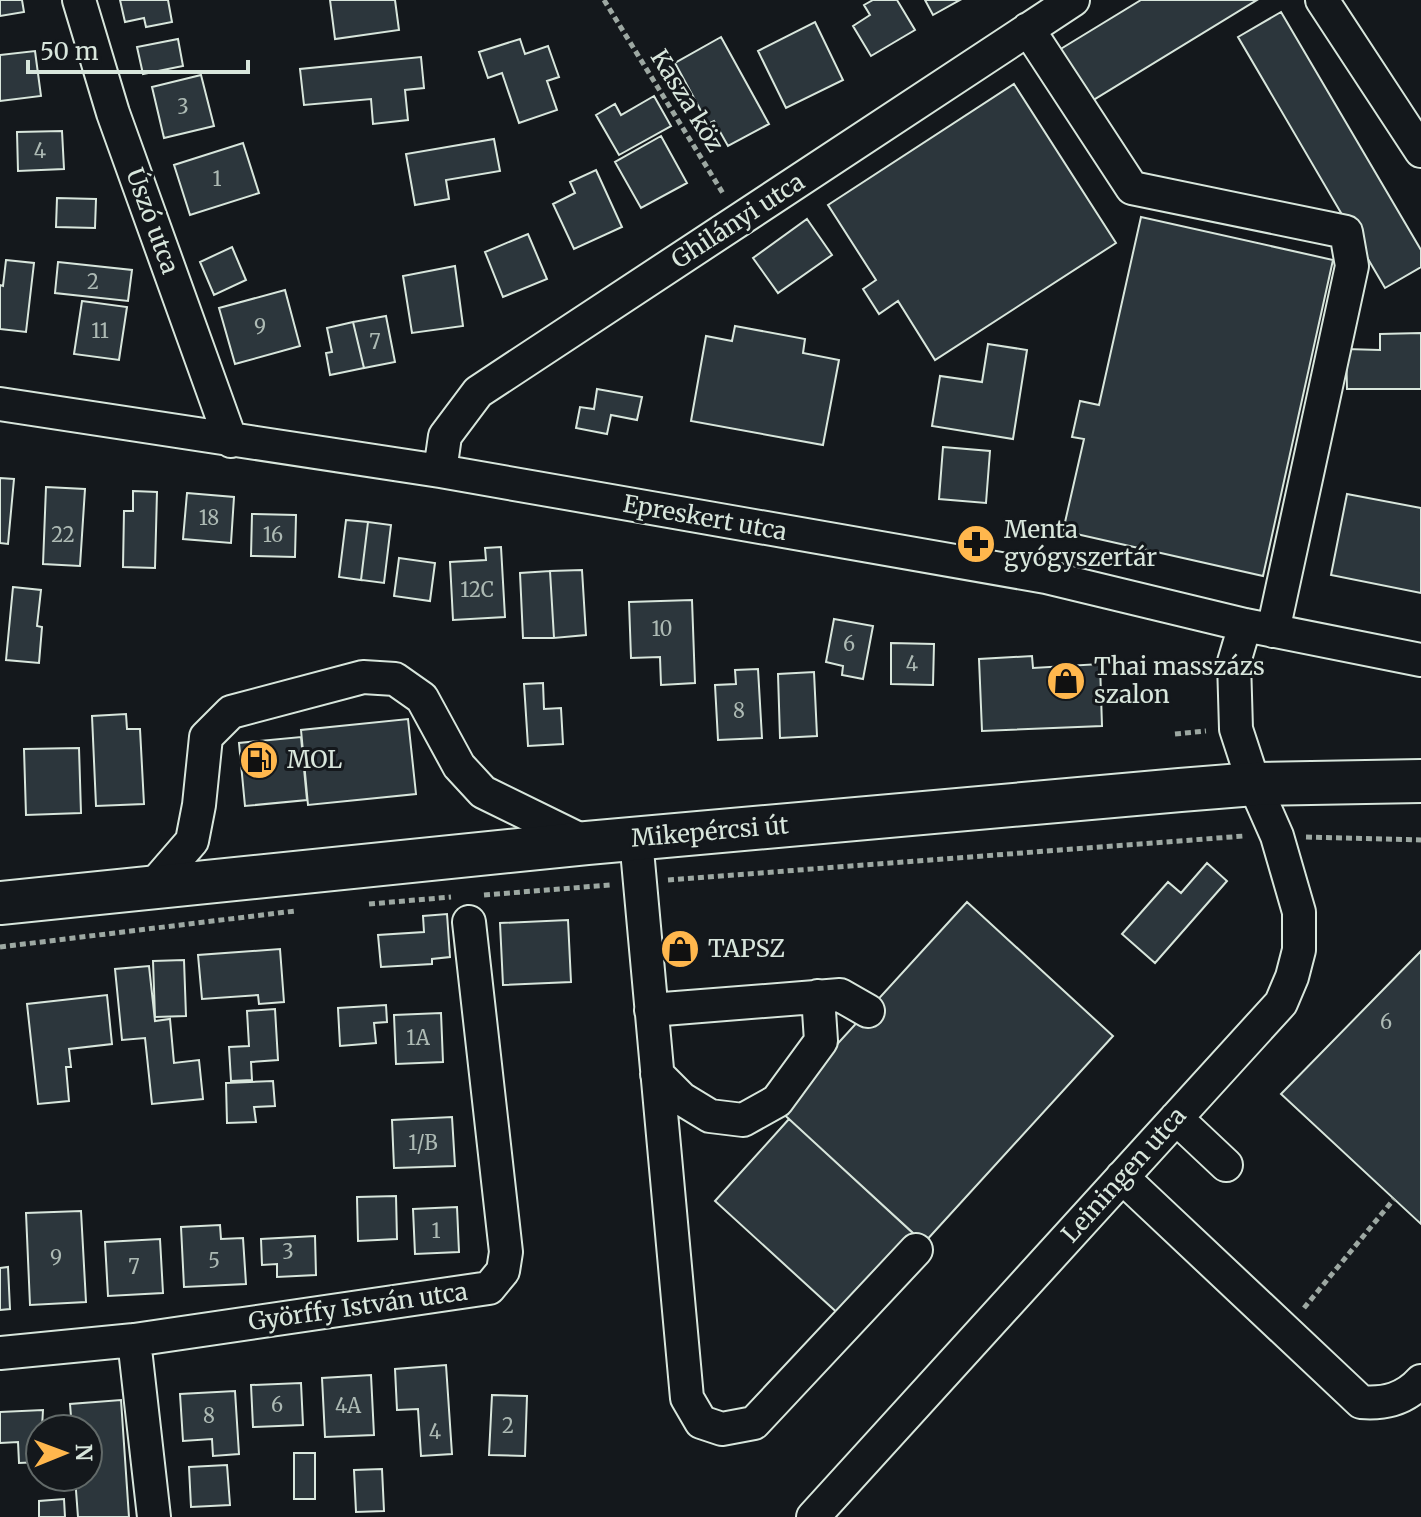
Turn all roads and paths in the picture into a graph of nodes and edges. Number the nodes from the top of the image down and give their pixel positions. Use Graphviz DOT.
graph roads {
  1 [pos="79,0"];
  2 [pos="604,0"];
  3 [pos="1073,0"];
  4 [pos="1322,0"];
  5 [pos="1028,29"];
  6 [pos="1421,151"];
  7 [pos="739,220"];
  8 [pos="0,404"];
  9 [pos="231,441"];
  10 [pos="440,471"];
  11 [pos="1259,628"];
  12 [pos="1421,660"];
  13 [pos="1421,781"];
  14 [pos="1254,784"];
  15 [pos="1277,836"];
  16 [pos="636,839"];
  17 [pos="1421,840"];
  18 [pos="192,841"];
  19 [pos="587,843"];
  20 [pos="231,878"];
  21 [pos="640,883"];
  22 [pos="153,886"];
  23 [pos="0,903"];
  24 [pos="362,904"];
  25 [pos="472,904"];
  26 [pos="302,911"];
  27 [pos="0,947"];
  28 [pos="818,996"];
  29 [pos="651,1010"];
  30 [pos="868,1011"];
  31 [pos="657,1074"];
  32 [pos="1176,1118"];
  33 [pos="1226,1165"];
  34 [pos="1122,1177"];
  35 [pos="1394,1199"];
  36 [pos="916,1250"];
  37 [pos="1304,1308"];
  38 [pos="134,1340"];
  39 [pos="0,1353"];
  40 [pos="1421,1381"];
  41 [pos="154,1517"];
  42 [pos="813,1517"];
  1 -- 9 [label="street, Úszó utca"];
  2 -- 7 [label="path, Kasza köz"];
  3 -- 5 [label="street, Ghilányi utca"];
  4 -- 6 [label="street"];
  5 -- 7 [label="street, Ghilányi utca"];
  5 -- 11 [label="street"];
  7 -- 10 [label="street, Ghilányi utca"];
  8 -- 9 [label="street, Epreskert utca"];
  9 -- 10 [label="street, Epreskert utca"];
  10 -- 11 [label="street, Epreskert utca"];
  11 -- 12 [label="street, Epreskert utca"];
  11 -- 14 [label="street"];
  13 -- 14 [label="main road, Mikepércsi út"];
  14 -- 15 [label="street, Leiningen utca"];
  14 -- 16 [label="main road, Mikepércsi út"];
  15 -- 17 [label="path"];
  15 -- 21 [label="path"];
  15 -- 32 [label="street, Leiningen utca"];
  16 -- 19 [label="main road, Mikepércsi út"];
  16 -- 21 [label="street"];
  18 -- 19 [label="street"];
  18 -- 20 [label="street"];
  18 -- 22 [label="street"];
  19 -- 20 [label="main road, Mikepércsi út"];
  20 -- 22 [label="main road, Mikepércsi út"];
  21 -- 25 [label="path"];
  21 -- 29 [label="street"];
  22 -- 23 [label="main road, Mikepércsi út"];
  24 -- 25 [label="path"];
  25 -- 38 [label="street, Györffy István utca"];
  26 -- 27 [label="path"];
  28 -- 29 [label="street"];
  28 -- 30 [label="street"];
  28 -- 31 [label="street"];
  29 -- 31 [label="street"];
  31 -- 36 [label="street"];
  32 -- 33 [label="street"];
  32 -- 34 [label="street, Leiningen utca"];
  34 -- 40 [label="street"];
  34 -- 42 [label="street, Leiningen utca"];
  35 -- 37 [label="path"];
  38 -- 39 [label="street, Györffy István utca"];
  38 -- 41 [label="street"];
}
